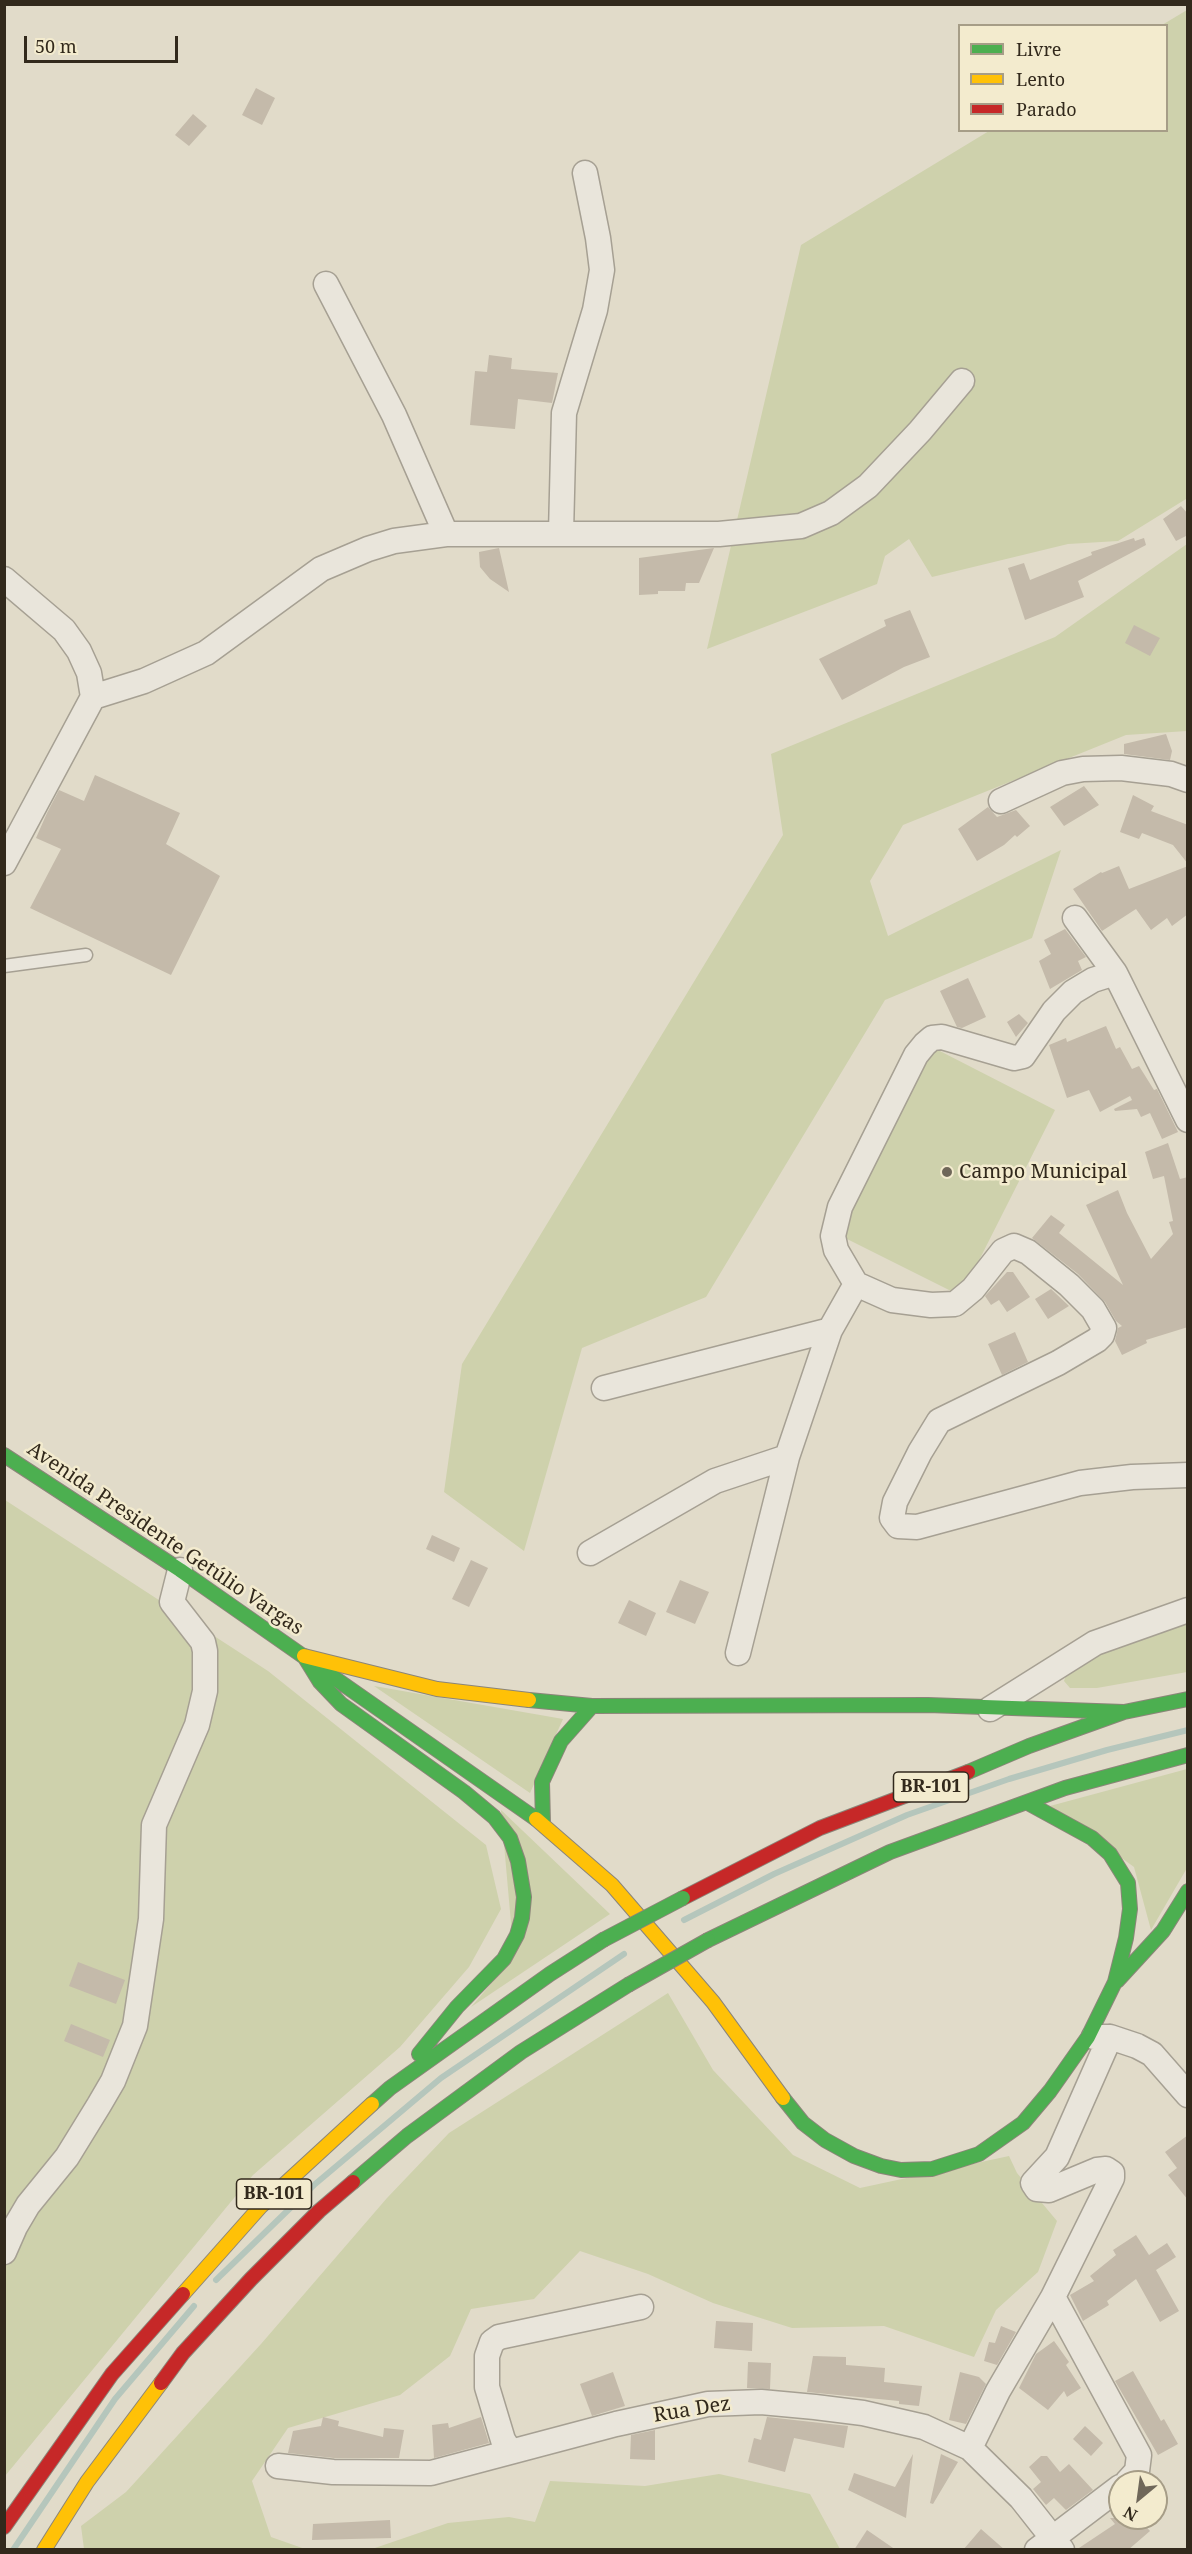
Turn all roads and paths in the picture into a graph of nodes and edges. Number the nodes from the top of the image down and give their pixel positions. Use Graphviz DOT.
graph roads {
  1 [pos="585,172"];
  2 [pos="326,284"];
  3 [pos="962,381"];
  4 [pos="561,533"];
  5 [pos="446,534"];
  6 [pos="4,579"];
  7 [pos="93,697"];
  8 [pos="1188,780"];
  9 [pos="1001,801"];
  10 [pos="4,863"];
  11 [pos="1075,918"];
  12 [pos="86,955"];
  13 [pos="4,966"];
  14 [pos="1115,973"];
  15 [pos="1188,1120"];
  16 [pos="856,1284"];
  17 [pos="830,1330"];
  18 [pos="604,1388"];
  19 [pos="4,1455"];
  20 [pos="787,1457"];
  21 [pos="1188,1475"];
  22 [pos="590,1553"];
  23 [pos="180,1570"];
  24 [pos="1188,1610"];
  25 [pos="738,1653"];
  26 [pos="304,1656"];
  27 [pos="1188,1699"];
  28 [pos="592,1706"];
  29 [pos="990,1709"];
  30 [pos="1124,1712"];
  31 [pos="1188,1755"];
  32 [pos="1028,1803"];
  33 [pos="543,1824"];
  34 [pos="1188,1891"];
  35 [pos="1115,1982"];
  36 [pos="1099,2037"];
  37 [pos="399,2081"];
  38 [pos="1188,2095"];
  39 [pos="4,2253"];
  40 [pos="1053,2297"];
  41 [pos="641,2307"];
  42 [pos="970,2448"];
  43 [pos="510,2451"];
  44 [pos="278,2466"];
  45 [pos="1137,2470"];
  46 [pos="1108,2497"];
  47 [pos="4,2527"];
  48 [pos="1050,2545"];
  49 [pos="44,2550"];
  1 -- 4 [label="street"];
  2 -- 5 [label="street"];
  3 -- 4 [label="street"];
  4 -- 5 [label="street"];
  5 -- 7 [label="street"];
  6 -- 7 [label="street"];
  7 -- 10 [label="street"];
  8 -- 9 [label="street"];
  11 -- 14 [label="street"];
  12 -- 13 [label="lane"];
  14 -- 15 [label="street"];
  14 -- 16 [label="street"];
  16 -- 17 [label="street"];
  16 -- 21 [label="street"];
  17 -- 18 [label="street"];
  17 -- 20 [label="street"];
  19 -- 23 [label="main road, Avenida Presidente Getúlio Vargas"];
  20 -- 22 [label="street"];
  20 -- 25 [label="street"];
  23 -- 26 [label="main road, Avenida Presidente Getúlio Vargas"];
  23 -- 39 [label="street"];
  24 -- 29 [label="street"];
  26 -- 28 [label="main road"];
  26 -- 33 [label="main road, Avenida Presidente Getúlio Vargas"];
  26 -- 37 [label="main road"];
  27 -- 30 [label="main road, BR-101"];
  28 -- 29 [label="main road"];
  28 -- 33 [label="main road"];
  29 -- 30 [label="main road"];
  30 -- 37 [label="main road, BR-101, bridge"];
  31 -- 32 [label="main road, BR-101"];
  32 -- 35 [label="main road"];
  32 -- 49 [label="main road, BR-101, bridge"];
  33 -- 36 [label="main road, Avenida Presidente Getúlio Vargas"];
  34 -- 35 [label="main road"];
  35 -- 36 [label="main road, Avenida Presidente Getúlio Vargas"];
  36 -- 38 [label="street"];
  36 -- 40 [label="street"];
  37 -- 47 [label="main road, BR-101"];
  40 -- 42 [label="street"];
  40 -- 45 [label="street"];
  41 -- 43 [label="street"];
  42 -- 43 [label="street, Rua Dez"];
  42 -- 48 [label="street, Rua Dez"];
  43 -- 44 [label="street, Rua Dez"];
  46 -- 48 [label="street"];
}
